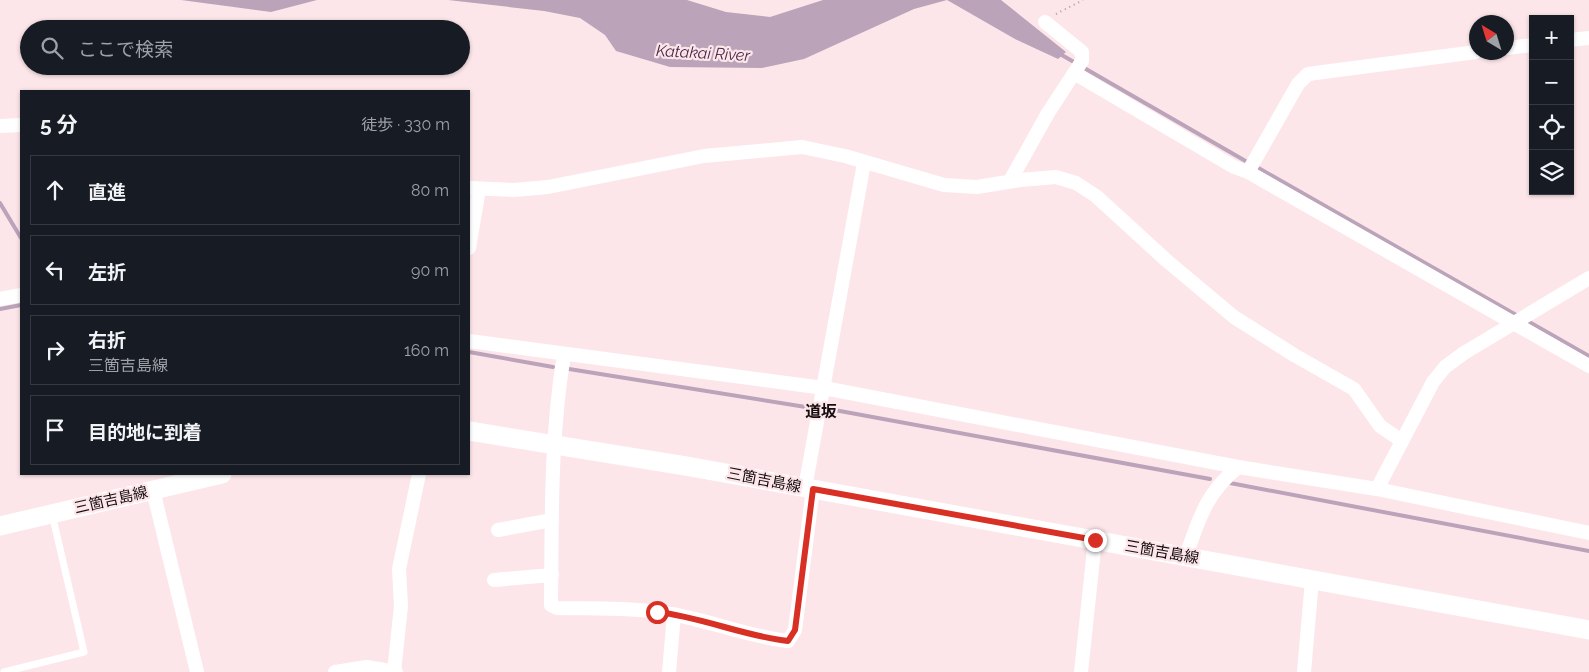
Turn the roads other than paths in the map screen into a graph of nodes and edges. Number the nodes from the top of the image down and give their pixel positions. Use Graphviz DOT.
graph roads {
  1 [pos="1045,22"];
  2 [pos="1589,38"];
  3 [pos="1574,40"];
  4 [pos="1529,45"];
  5 [pos="1514,47"];
  6 [pos="1469,53"];
  7 [pos="1077,69"];
  8 [pos="20,125"];
  9 [pos="0,126"];
  10 [pos="864,163"];
  11 [pos="1248,172"];
  12 [pos="1010,181"];
  13 [pos="474,189"];
  14 [pos="470,236"];
  15 [pos="1589,278"];
  16 [pos="20,295"];
  17 [pos="0,299"];
  18 [pos="1514,323"];
  19 [pos="470,341"];
  20 [pos="564,355"];
  21 [pos="1589,366"];
  22 [pos="822,394"];
  23 [pos="470,431"];
  24 [pos="1402,441"];
  25 [pos="554,443"];
  26 [pos="1238,467"];
  27 [pos="218,475"];
  28 [pos="419,475"];
  29 [pos="809,488"];
  30 [pos="1377,489"];
  31 [pos="154,490"];
  32 [pos="52,514"];
  33 [pos="552,520"];
  34 [pos="0,526"];
  35 [pos="498,530"];
  36 [pos="1589,533"];
  37 [pos="1095,540"];
  38 [pos="1186,556"];
  39 [pos="552,575"];
  40 [pos="494,580"];
  41 [pos="1312,580"];
  42 [pos="674,614"];
  43 [pos="1589,630"];
  44 [pos="4,672"];
  45 [pos="197,672"];
  46 [pos="335,672"];
  47 [pos="395,672"];
  48 [pos="669,672"];
  49 [pos="1081,672"];
  50 [pos="1304,672"];
  1 -- 7 [label="street"];
  2 -- 3 [label="street"];
  4 -- 5 [label="street"];
  6 -- 11 [label="street"];
  7 -- 11 [label="street"];
  7 -- 12 [label="street"];
  8 -- 9 [label="street"];
  10 -- 12 [label="street"];
  10 -- 13 [label="street"];
  10 -- 22 [label="street"];
  11 -- 18 [label="street"];
  12 -- 24 [label="street"];
  13 -- 14 [label="street"];
  15 -- 18 [label="street"];
  16 -- 17 [label="street"];
  18 -- 21 [label="street"];
  18 -- 24 [label="street"];
  19 -- 20 [label="street"];
  20 -- 22 [label="street"];
  20 -- 25 [label="street"];
  22 -- 26 [label="street"];
  22 -- 29 [label="street"];
  23 -- 25 [label="main road, 三箇吉島線"];
  24 -- 30 [label="street"];
  25 -- 29 [label="main road, 三箇吉島線"];
  25 -- 33 [label="street"];
  26 -- 30 [label="street"];
  26 -- 38 [label="street"];
  27 -- 31 [label="main road, 三箇吉島線"];
  28 -- 47 [label="street"];
  29 -- 37 [label="main road, 三箇吉島線"];
  29 -- 42 [label="street"];
  30 -- 36 [label="street"];
  31 -- 32 [label="main road, 三箇吉島線"];
  31 -- 45 [label="street"];
  32 -- 34 [label="main road, 三箇吉島線"];
  32 -- 44 [label="lane"];
  33 -- 35 [label="street"];
  33 -- 39 [label="street"];
  37 -- 38 [label="main road, 三箇吉島線"];
  37 -- 49 [label="street"];
  38 -- 41 [label="main road, 三箇吉島線"];
  39 -- 40 [label="street"];
  39 -- 42 [label="street"];
  41 -- 43 [label="main road, 三箇吉島線"];
  41 -- 50 [label="street"];
  42 -- 48 [label="street"];
  46 -- 47 [label="street"];
}
